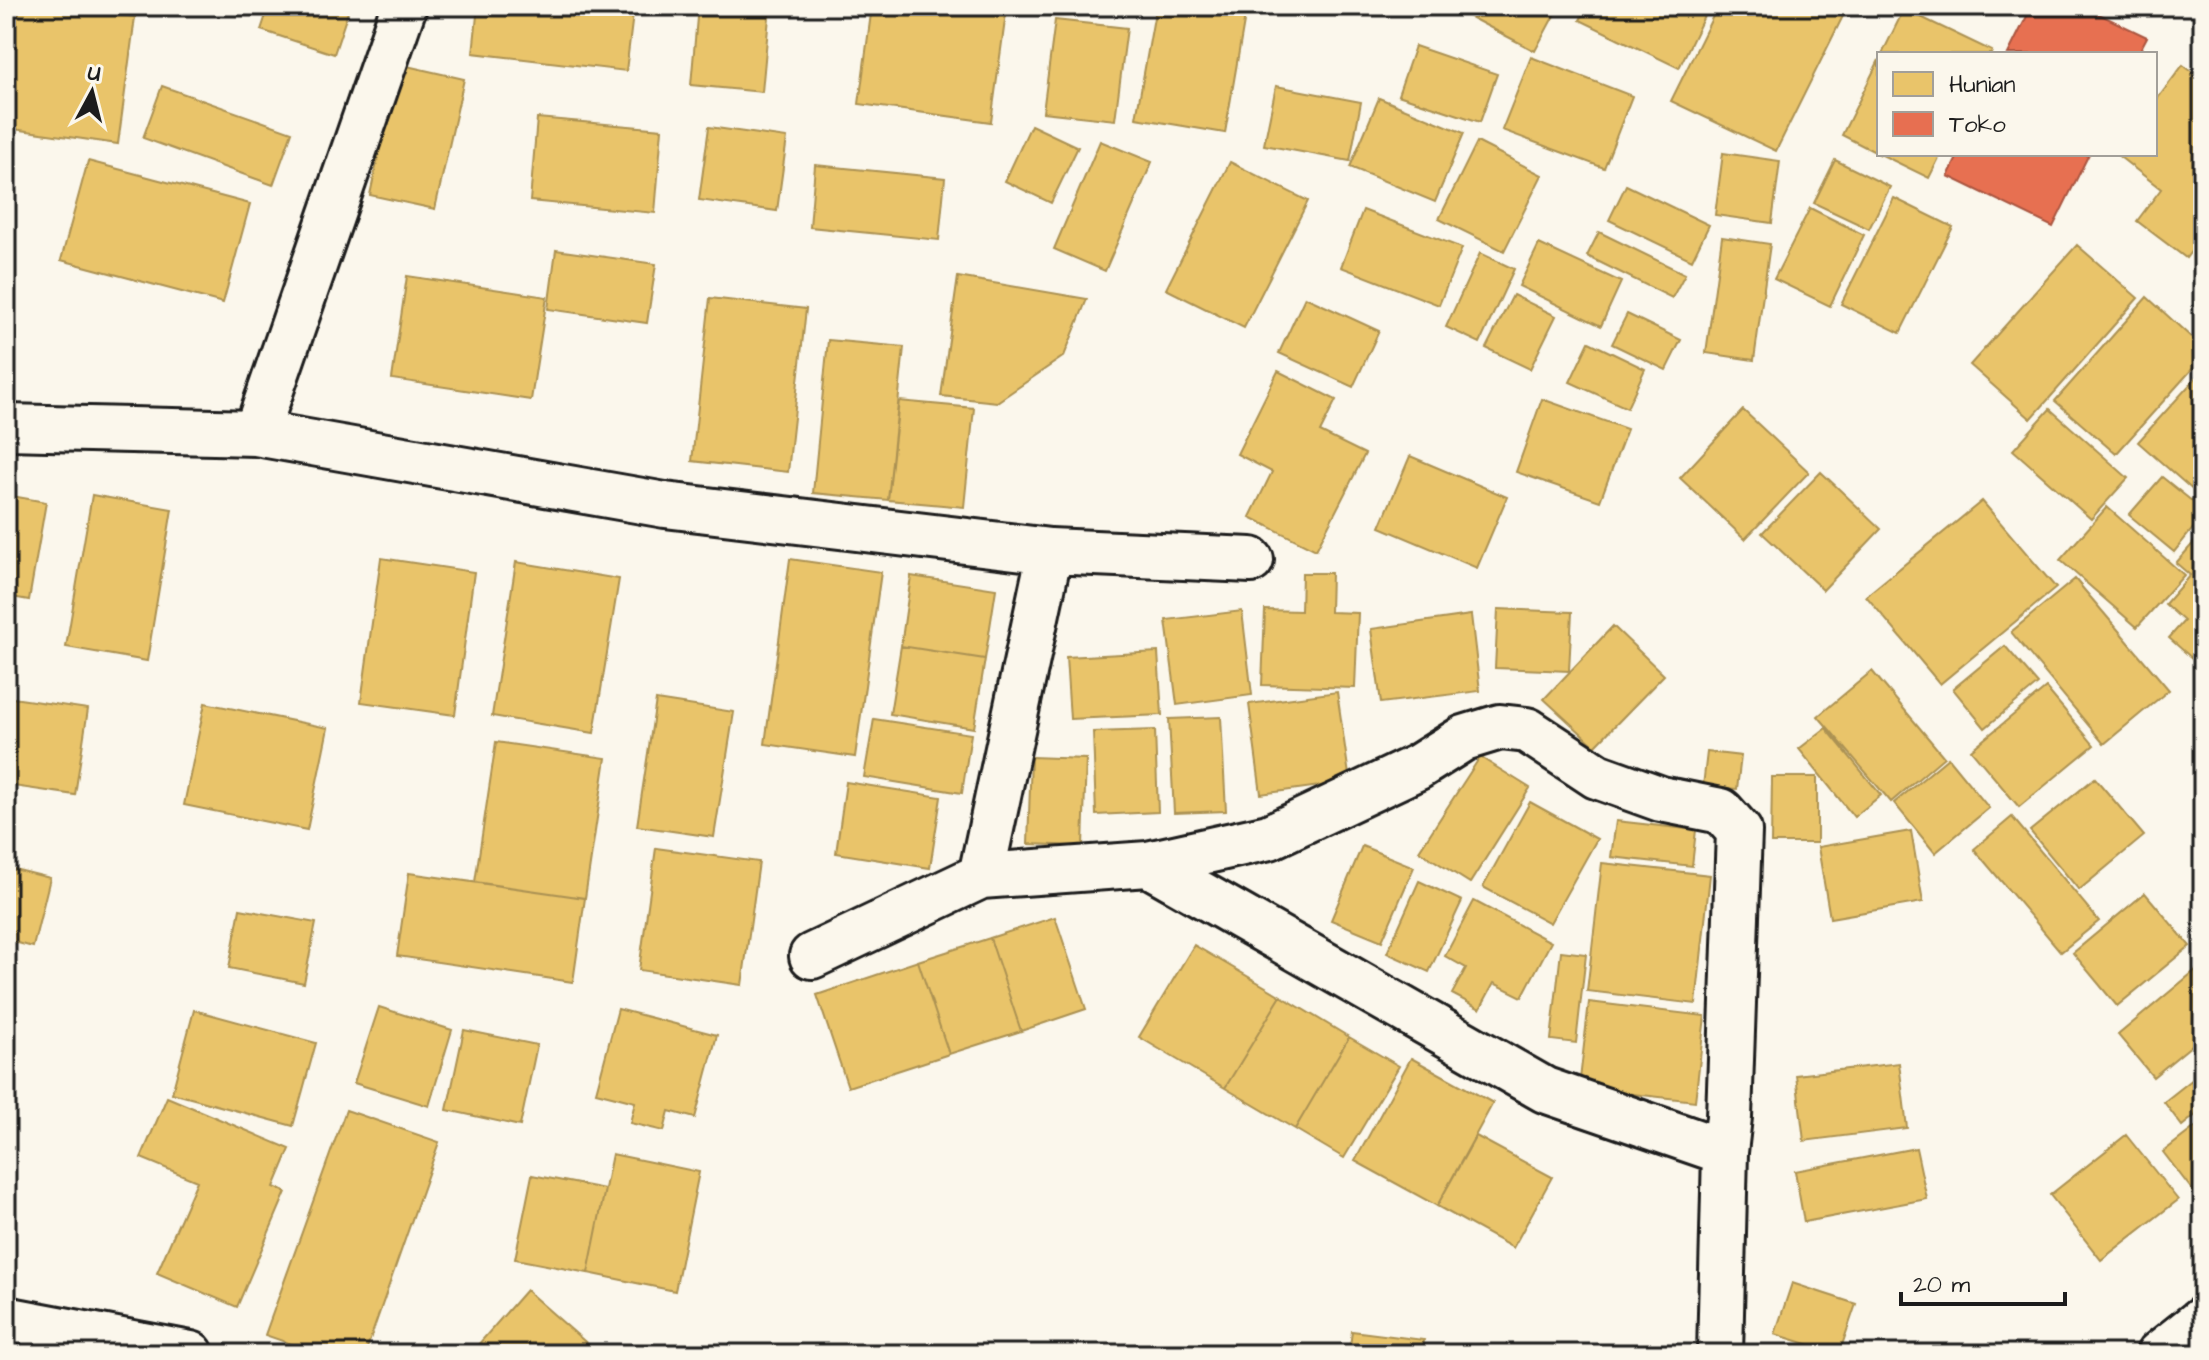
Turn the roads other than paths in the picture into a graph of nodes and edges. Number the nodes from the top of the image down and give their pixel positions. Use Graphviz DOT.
graph roads {
  1 [pos="404,6"];
  2 [pos="6,427"];
  3 [pos="256,433"];
  4 [pos="1050,551"];
  5 [pos="1251,560"];
  6 [pos="1148,864"];
  7 [pos="981,876"];
  8 [pos="812,956"];
  9 [pos="1725,1152"];
  10 [pos="6,1319"];
  11 [pos="2203,1319"];
  12 [pos="191,1354"];
  13 [pos="1720,1354"];
  14 [pos="2159,1354"];
  1 -- 3 [label="street"];
  2 -- 3 [label="street"];
  3 -- 4 [label="street"];
  4 -- 5 [label="street"];
  4 -- 7 [label="street"];
  6 -- 7 [label="street"];
  6 -- 9 [label="street"];
  6 -- 9 [label="street"];
  7 -- 8 [label="street"];
  9 -- 13 [label="street"];
  10 -- 12 [label="street"];
  11 -- 14 [label="street"];
}
